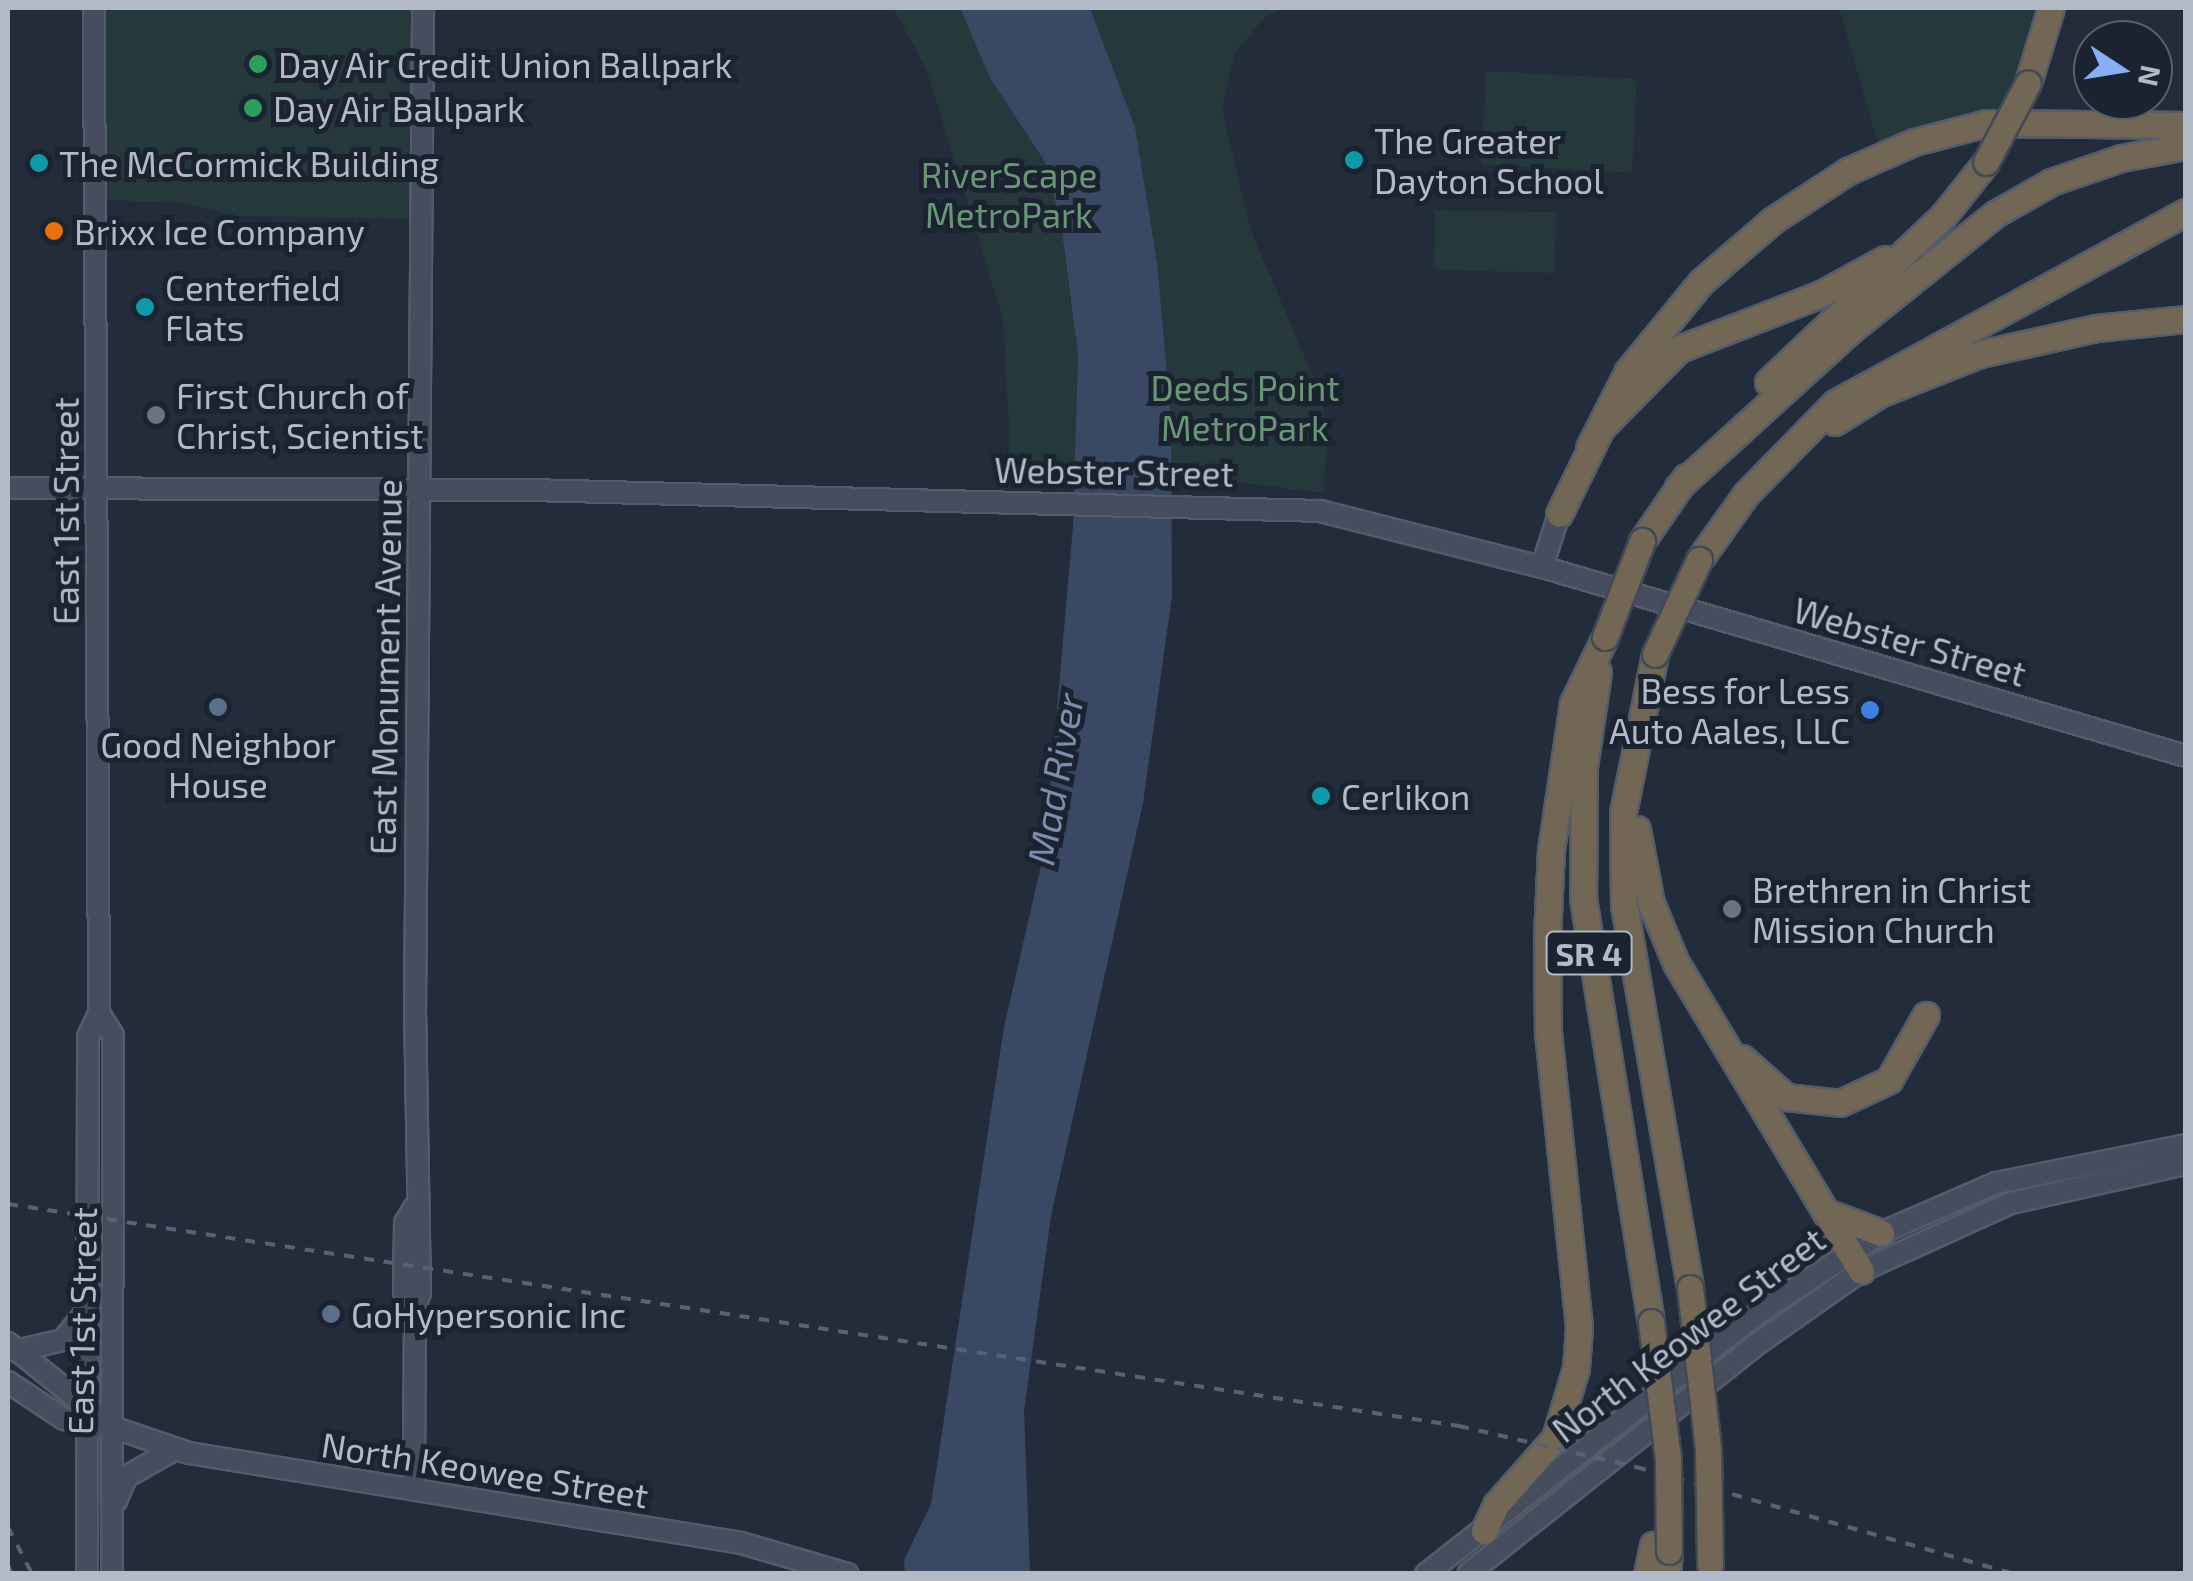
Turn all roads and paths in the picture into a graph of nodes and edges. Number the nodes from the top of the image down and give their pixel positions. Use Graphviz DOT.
graph roads {
  1 [pos="94,8"];
  2 [pos="423,8"];
  3 [pos="2051,8"];
  4 [pos="2186,125"];
  5 [pos="2186,146"];
  6 [pos="2175,219"];
  7 [pos="1916,242"];
  8 [pos="2186,319"];
  9 [pos="1588,448"];
  10 [pos="1777,461"];
  11 [pos="1678,487"];
  12 [pos="8,488"];
  13 [pos="100,488"];
  14 [pos="420,489"];
  15 [pos="1559,514"];
  16 [pos="1542,567"];
  17 [pos="1604,637"];
  18 [pos="2186,756"];
  19 [pos="1628,785"];
  20 [pos="98,1013"];
  21 [pos="1926,1014"];
  22 [pos="1710,1022"];
  23 [pos="2186,1145"];
  24 [pos="2186,1164"];
  25 [pos="1826,1212"];
  26 [pos="1881,1234"];
  27 [pos="1856,1262"];
  28 [pos="86,1310"];
  29 [pos="12,1347"];
  30 [pos="8,1382"];
  31 [pos="86,1402"];
  32 [pos="112,1426"];
  33 [pos="86,1430"];
  34 [pos="174,1449"];
  35 [pos="414,1490"];
  36 [pos="112,1512"];
  37 [pos="1484,1531"];
  38 [pos="1663,1556"];
  39 [pos="1710,1569"];
  40 [pos="86,1574"];
  41 [pos="112,1574"];
  42 [pos="848,1574"];
  43 [pos="1426,1574"];
  44 [pos="1468,1574"];
  45 [pos="1647,1574"];
  1 -- 13 [label="main road, East 1st Street"];
  2 -- 14 [label="main road, East Monument Avenue"];
  3 -- 7 [label="highway, SR 4, bridge"];
  4 -- 9 [label="highway"];
  5 -- 11 [label="highway"];
  6 -- 10 [label="highway, SR 4"];
  7 -- 9 [label="highway"];
  7 -- 11 [label="highway, SR 4"];
  8 -- 10 [label="highway"];
  9 -- 15 [label="highway"];
  10 -- 19 [label="highway, SR 4, bridge"];
  11 -- 17 [label="highway, SR 4, bridge"];
  12 -- 13 [label="main road, Webster Street"];
  13 -- 14 [label="main road, Webster Street"];
  13 -- 20 [label="main road, East 1st Street"];
  14 -- 16 [label="main road, Webster Street"];
  14 -- 35 [label="main road, East Monument Avenue"];
  15 -- 16 [label="main road"];
  16 -- 18 [label="main road, Webster Street"];
  17 -- 37 [label="highway"];
  17 -- 38 [label="highway, SR 4, bridge"];
  19 -- 22 [label="highway"];
  19 -- 39 [label="highway, SR 4, bridge"];
  20 -- 28 [label="main road, East 1st Street"];
  20 -- 32 [label="main road, East 1st Street"];
  21 -- 22 [label="highway"];
  22 -- 25 [label="highway"];
  23 -- 26 [label="main road, North Keowee Street"];
  24 -- 27 [label="main road, North Keowee Street"];
  25 -- 26 [label="highway"];
  25 -- 27 [label="highway"];
  26 -- 27 [label="main road, North Keowee Street"];
  27 -- 37 [label="main road, North Keowee Street"];
  27 -- 44 [label="main road, North Keowee Street"];
  28 -- 29 [label="main road"];
  28 -- 31 [label="main road, East 1st Street"];
  29 -- 31 [label="main road, North Keowee Street"];
  30 -- 33 [label="main road"];
  31 -- 32 [label="main road, North Keowee Street"];
  31 -- 33 [label="main road, East 1st Street"];
  32 -- 33 [label="main road, North Keowee Street"];
  32 -- 34 [label="main road, North Keowee Street"];
  32 -- 36 [label="main road, East 1st Street"];
  33 -- 40 [label="main road, East 1st Street"];
  34 -- 35 [label="main road, North Keowee Street"];
  34 -- 36 [label="main road"];
  35 -- 42 [label="main road, North Keowee Street"];
  36 -- 41 [label="main road, East 1st Street"];
  37 -- 43 [label="main road, North Keowee Street"];
  38 -- 45 [label="highway"];
}
